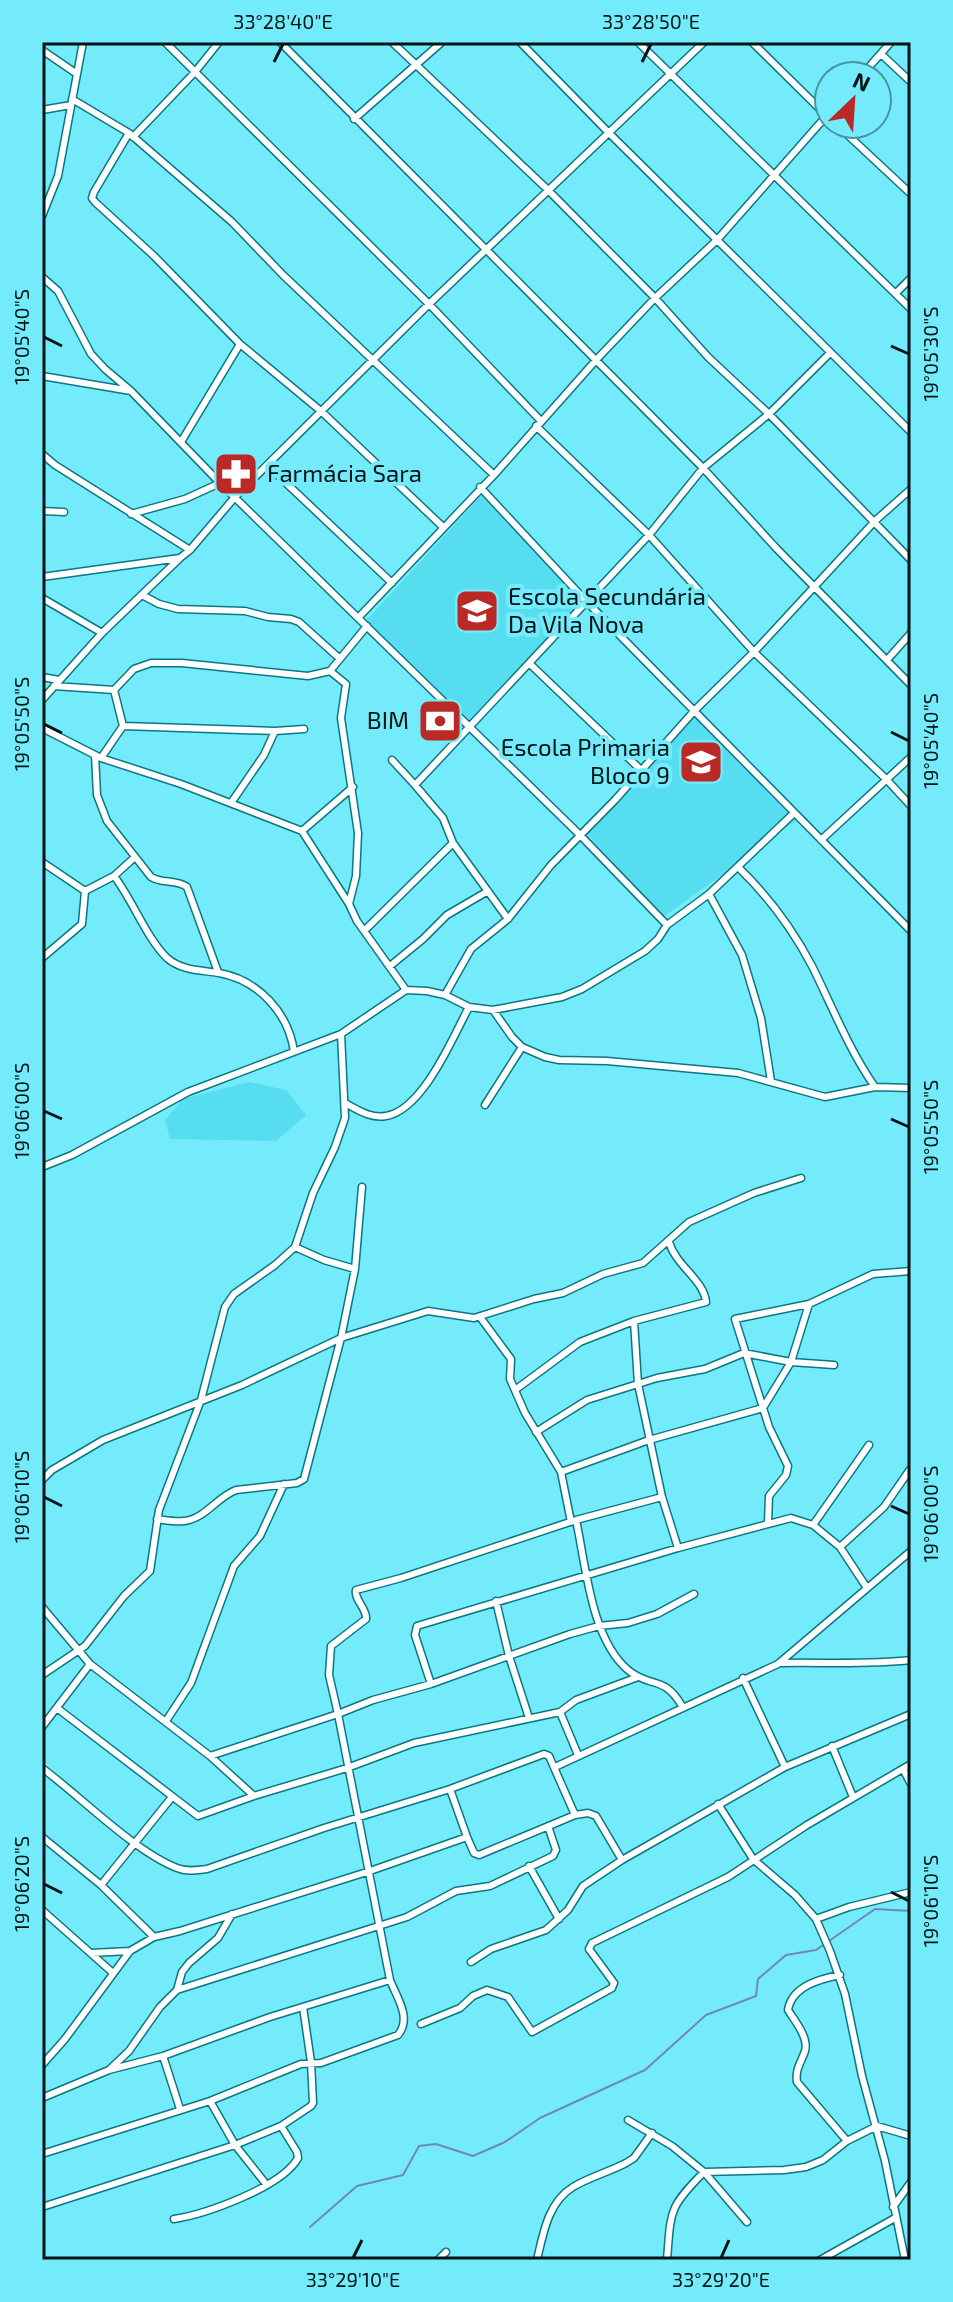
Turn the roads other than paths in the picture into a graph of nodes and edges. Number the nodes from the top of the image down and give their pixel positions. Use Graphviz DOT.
graph roads {
  1 [pos="83,42"];
  2 [pos="165,42"];
  3 [pos="219,42"];
  4 [pos="280,42"];
  5 [pos="392,42"];
  6 [pos="442,42"];
  7 [pos="520,42"];
  8 [pos="638,42"];
  9 [pos="704,42"];
  10 [pos="752,42"];
  11 [pos="891,42"];
  12 [pos="42,50"];
  13 [pos="881,54"];
  14 [pos="876,60"];
  15 [pos="415,65"];
  16 [pos="195,72"];
  17 [pos="672,73"];
  18 [pos="77,74"];
  19 [pos="911,82"];
  20 [pos="813,101"];
  21 [pos="72,102"];
  22 [pos="42,110"];
  23 [pos="354,119"];
  24 [pos="813,132"];
  25 [pos="610,134"];
  26 [pos="131,135"];
  27 [pos="853,140"];
  28 [pos="773,176"];
  29 [pos="547,189"];
  30 [pos="911,194"];
  31 [pos="42,216"];
  32 [pos="717,240"];
  33 [pos="487,249"];
  34 [pos="42,277"];
  35 [pos="911,278"];
  36 [pos="896,293"];
  37 [pos="655,298"];
  38 [pos="429,304"];
  39 [pos="911,309"];
  40 [pos="240,344"];
  41 [pos="830,353"];
  42 [pos="374,359"];
  43 [pos="597,359"];
  44 [pos="42,376"];
  45 [pos="131,391"];
  46 [pos="322,412"];
  47 [pos="769,414"];
  48 [pos="538,423"];
  49 [pos="911,432"];
  50 [pos="181,442"];
  51 [pos="42,454"];
  52 [pos="42,465"];
  53 [pos="55,465"];
  54 [pos="268,466"];
  55 [pos="703,468"];
  56 [pos="494,475"];
  57 [pos="220,483"];
  58 [pos="480,487"];
  59 [pos="911,489"];
  60 [pos="235,497"];
  61 [pos="42,511"];
  62 [pos="64,512"];
  63 [pos="131,514"];
  64 [pos="876,520"];
  65 [pos="443,527"];
  66 [pos="649,535"];
  67 [pos="190,550"];
  68 [pos="180,558"];
  69 [pos="911,560"];
  70 [pos="42,577"];
  71 [pos="392,583"];
  72 [pos="815,587"];
  73 [pos="142,595"];
  74 [pos="42,598"];
  75 [pos="586,601"];
  76 [pos="358,618"];
  77 [pos="367,626"];
  78 [pos="102,633"];
  79 [pos="911,633"];
  80 [pos="754,652"];
  81 [pos="339,658"];
  82 [pos="887,660"];
  83 [pos="530,664"];
  84 [pos="330,671"];
  85 [pos="42,677"];
  86 [pos="59,680"];
  87 [pos="911,685"];
  88 [pos="54,686"];
  89 [pos="114,690"];
  90 [pos="42,700"];
  91 [pos="695,710"];
  92 [pos="123,726"];
  93 [pos="42,728"];
  94 [pos="468,728"];
  95 [pos="304,729"];
  96 [pos="275,731"];
  97 [pos="98,757"];
  98 [pos="911,757"];
  99 [pos="392,760"];
  100 [pos="642,771"];
  101 [pos="887,780"];
  102 [pos="415,785"];
  103 [pos="353,787"];
  104 [pos="231,803"];
  105 [pos="911,806"];
  106 [pos="794,813"];
  107 [pos="302,831"];
  108 [pos="580,835"];
  109 [pos="821,840"];
  110 [pos="453,843"];
  111 [pos="135,857"];
  112 [pos="42,862"];
  113 [pos="738,867"];
  114 [pos="114,876"];
  115 [pos="85,891"];
  116 [pos="488,891"];
  117 [pos="709,894"];
  118 [pos="349,904"];
  119 [pos="508,919"];
  120 [pos="667,925"];
  121 [pos="365,930"];
  122 [pos="911,931"];
  123 [pos="42,958"];
  124 [pos="390,966"];
  125 [pos="218,972"];
  126 [pos="406,990"];
  127 [pos="445,995"];
  128 [pos="469,1007"];
  129 [pos="493,1010"];
  130 [pos="341,1034"];
  131 [pos="522,1047"];
  132 [pos="294,1052"];
  133 [pos="771,1081"];
  134 [pos="875,1087"];
  135 [pos="911,1088"];
  136 [pos="345,1103"];
  137 [pos="485,1105"];
  138 [pos="42,1167"];
  139 [pos="801,1178"];
  140 [pos="362,1187"];
  141 [pos="669,1242"];
  142 [pos="295,1247"];
  143 [pos="355,1269"];
  144 [pos="911,1271"];
  145 [pos="809,1304"];
  146 [pos="480,1317"];
  147 [pos="634,1321"];
  148 [pos="341,1338"];
  149 [pos="744,1353"];
  150 [pos="791,1362"];
  151 [pos="834,1365"];
  152 [pos="638,1384"];
  153 [pos="515,1390"];
  154 [pos="201,1400"];
  155 [pos="763,1408"];
  156 [pos="536,1432"];
  157 [pos="649,1440"];
  158 [pos="869,1445"];
  159 [pos="911,1468"];
  160 [pos="561,1472"];
  161 [pos="42,1480"];
  162 [pos="284,1484"];
  163 [pos="662,1497"];
  164 [pos="157,1519"];
  165 [pos="574,1521"];
  166 [pos="768,1523"];
  167 [pos="813,1525"];
  168 [pos="840,1547"];
  169 [pos="678,1548"];
  170 [pos="911,1551"];
  171 [pos="588,1574"];
  172 [pos="867,1588"];
  173 [pos="694,1594"];
  174 [pos="496,1601"];
  175 [pos="43,1609"];
  176 [pos="599,1626"];
  177 [pos="78,1652"];
  178 [pos="509,1656"];
  179 [pos="911,1660"];
  180 [pos="90,1664"];
  181 [pos="778,1664"];
  182 [pos="42,1675"];
  183 [pos="638,1677"];
  184 [pos="743,1678"];
  185 [pos="431,1684"];
  186 [pos="682,1706"];
  187 [pos="57,1708"];
  188 [pos="560,1712"];
  189 [pos="338,1714"];
  190 [pos="911,1714"];
  191 [pos="529,1718"];
  192 [pos="166,1721"];
  193 [pos="42,1727"];
  194 [pos="832,1746"];
  195 [pos="578,1755"];
  196 [pos="210,1756"];
  197 [pos="911,1764"];
  198 [pos="555,1767"];
  199 [pos="785,1767"];
  200 [pos="42,1768"];
  201 [pos="347,1768"];
  202 [pos="903,1769"];
  203 [pos="911,1784"];
  204 [pos="450,1789"];
  205 [pos="254,1796"];
  206 [pos="172,1797"];
  207 [pos="853,1797"];
  208 [pos="718,1804"];
  209 [pos="575,1815"];
  210 [pos="357,1819"];
  211 [pos="548,1826"];
  212 [pos="42,1837"];
  213 [pos="467,1837"];
  214 [pos="135,1842"];
  215 [pos="753,1859"];
  216 [pos="622,1860"];
  217 [pos="529,1866"];
  218 [pos="370,1871"];
  219 [pos="101,1885"];
  220 [pos="911,1892"];
  221 [pos="42,1910"];
  222 [pos="232,1914"];
  223 [pos="559,1919"];
  224 [pos="816,1919"];
  225 [pos="379,1925"];
  226 [pos="154,1937"];
  227 [pos="130,1951"];
  228 [pos="91,1953"];
  229 [pos="471,1962"];
  230 [pos="113,1973"];
  231 [pos="840,1975"];
  232 [pos="390,1980"];
  233 [pos="177,1990"];
  234 [pos="303,2007"];
  235 [pos="421,2024"];
  236 [pos="163,2056"];
  237 [pos="311,2062"];
  238 [pos="42,2065"];
  239 [pos="109,2070"];
  240 [pos="42,2098"];
  241 [pos="210,2101"];
  242 [pos="180,2109"];
  243 [pos="628,2120"];
  244 [pos="281,2126"];
  245 [pos="877,2126"];
  246 [pos="652,2133"];
  247 [pos="911,2136"];
  248 [pos="847,2141"];
  249 [pos="235,2145"];
  250 [pos="42,2154"];
  251 [pos="704,2172"];
  252 [pos="911,2182"];
  253 [pos="266,2184"];
  254 [pos="42,2207"];
  255 [pos="893,2207"];
  256 [pos="895,2218"];
  257 [pos="174,2219"];
  258 [pos="747,2222"];
  259 [pos="446,2252"];
  260 [pos="438,2260"];
  261 [pos="537,2260"];
  262 [pos="667,2260"];
  263 [pos="820,2260"];
  264 [pos="905,2260"];
  1 -- 18 [label="street"];
  2 -- 16 [label="street"];
  3 -- 16 [label="street"];
  4 -- 23 [label="street"];
  5 -- 15 [label="street"];
  6 -- 15 [label="street"];
  7 -- 25 [label="street"];
  8 -- 17 [label="street"];
  9 -- 17 [label="street"];
  10 -- 20 [label="street"];
  11 -- 13 [label="street"];
  12 -- 18 [label="street"];
  13 -- 14 [label="street"];
  13 -- 19 [label="street"];
  15 -- 23 [label="street"];
  15 -- 29 [label="street"];
  16 -- 26 [label="street"];
  16 -- 38 [label="street"];
  17 -- 25 [label="street"];
  17 -- 28 [label="street"];
  18 -- 21 [label="street"];
  21 -- 22 [label="street"];
  21 -- 26 [label="street"];
  21 -- 31 [label="street"];
  23 -- 33 [label="street"];
  24 -- 28 [label="street"];
  25 -- 29 [label="street"];
  25 -- 32 [label="street"];
  26 -- 40 [label="street"];
  26 -- 42 [label="street"];
  27 -- 30 [label="street"];
  28 -- 32 [label="street"];
  28 -- 36 [label="street"];
  29 -- 33 [label="street"];
  29 -- 37 [label="street"];
  32 -- 37 [label="street"];
  32 -- 41 [label="street"];
  33 -- 38 [label="street"];
  33 -- 43 [label="street"];
  34 -- 45 [label="street"];
  35 -- 36 [label="street"];
  36 -- 39 [label="street"];
  37 -- 43 [label="street"];
  37 -- 47 [label="street"];
  38 -- 42 [label="street"];
  38 -- 48 [label="street"];
  40 -- 46 [label="street"];
  40 -- 50 [label="street"];
  41 -- 47 [label="street"];
  41 -- 49 [label="street"];
  42 -- 46 [label="street"];
  42 -- 56 [label="street"];
  43 -- 48 [label="street"];
  43 -- 55 [label="street"];
  44 -- 45 [label="street"];
  45 -- 50 [label="street"];
  46 -- 54 [label="street"];
  46 -- 65 [label="street"];
  47 -- 55 [label="street"];
  47 -- 64 [label="street"];
  48 -- 56 [label="street"];
  48 -- 66 [label="street"];
  50 -- 57 [label="street"];
  51 -- 53 [label="street"];
  52 -- 53 [label="street"];
  53 -- 63 [label="street"];
  54 -- 60 [label="street"];
  54 -- 71 [label="street"];
  55 -- 66 [label="street"];
  55 -- 72 [label="street"];
  56 -- 58 [label="street"];
  57 -- 60 [label="street"];
  57 -- 63 [label="street"];
  58 -- 65 [label="street"];
  58 -- 75 [label="street"];
  59 -- 64 [label="street"];
  60 -- 67 [label="street"];
  60 -- 76 [label="street"];
  61 -- 62 [label="street"];
  63 -- 67 [label="street"];
  64 -- 69 [label="street"];
  64 -- 72 [label="street"];
  65 -- 71 [label="street"];
  66 -- 75 [label="street"];
  66 -- 80 [label="street"];
  67 -- 68 [label="street"];
  68 -- 70 [label="street"];
  68 -- 73 [label="street"];
  71 -- 76 [label="street"];
  72 -- 80 [label="street"];
  72 -- 82 [label="street"];
  73 -- 78 [label="street"];
  73 -- 81 [label="street"];
  74 -- 78 [label="street"];
  75 -- 83 [label="street"];
  75 -- 91 [label="street"];
  76 -- 77 [label="street"];
  77 -- 81 [label="street"];
  77 -- 94 [label="street"];
  78 -- 86 [label="street"];
  79 -- 82 [label="street"];
  80 -- 91 [label="street"];
  80 -- 101 [label="street"];
  81 -- 84 [label="street"];
  82 -- 87 [label="street"];
  83 -- 94 [label="street"];
  83 -- 100 [label="street"];
  84 -- 89 [label="street"];
  84 -- 103 [label="street"];
  85 -- 86 [label="street"];
  86 -- 88 [label="street"];
  88 -- 89 [label="street"];
  88 -- 90 [label="street"];
  89 -- 92 [label="street"];
  91 -- 100 [label="street"];
  91 -- 106 [label="street"];
  92 -- 96 [label="street"];
  92 -- 97 [label="street"];
  93 -- 97 [label="street"];
  94 -- 102 [label="street"];
  94 -- 108 [label="street"];
  95 -- 96 [label="street"];
  96 -- 104 [label="street"];
  97 -- 104 [label="street"];
  97 -- 111 [label="street"];
  98 -- 101 [label="street"];
  99 -- 102 [label="street"];
  100 -- 108 [label="street"];
  101 -- 105 [label="street"];
  101 -- 109 [label="street"];
  102 -- 110 [label="street"];
  103 -- 107 [label="street"];
  103 -- 118 [label="street"];
  104 -- 107 [label="street"];
  106 -- 109 [label="street"];
  106 -- 113 [label="street"];
  107 -- 118 [label="street"];
  108 -- 119 [label="street"];
  108 -- 120 [label="street"];
  109 -- 122 [label="street"];
  110 -- 116 [label="street"];
  110 -- 121 [label="street"];
  111 -- 114 [label="street"];
  111 -- 125 [label="street"];
  112 -- 115 [label="street"];
  113 -- 117 [label="street"];
  113 -- 134 [label="street"];
  114 -- 115 [label="street"];
  114 -- 125 [label="street"];
  115 -- 123 [label="street"];
  116 -- 119 [label="street"];
  116 -- 124 [label="street"];
  117 -- 120 [label="street"];
  117 -- 133 [label="street"];
  118 -- 121 [label="street"];
  119 -- 127 [label="street"];
  120 -- 129 [label="street"];
  121 -- 124 [label="street"];
  124 -- 126 [label="street"];
  125 -- 132 [label="street"];
  126 -- 127 [label="street"];
  126 -- 130 [label="street"];
  127 -- 128 [label="street"];
  128 -- 129 [label="street"];
  128 -- 136 [label="street"];
  129 -- 131 [label="street"];
  130 -- 132 [label="street"];
  130 -- 136 [label="street"];
  131 -- 133 [label="street"];
  131 -- 137 [label="street"];
  132 -- 138 [label="street"];
  133 -- 134 [label="street"];
  134 -- 135 [label="street"];
  136 -- 142 [label="street"];
  139 -- 141 [label="street"];
  140 -- 143 [label="street"];
  141 -- 146 [label="street"];
  141 -- 147 [label="street"];
  142 -- 143 [label="street"];
  142 -- 154 [label="street"];
  143 -- 148 [label="street"];
  144 -- 145 [label="street"];
  145 -- 149 [label="street"];
  145 -- 150 [label="street"];
  146 -- 148 [label="street"];
  146 -- 153 [label="street"];
  147 -- 152 [label="street"];
  147 -- 153 [label="street"];
  148 -- 154 [label="street"];
  148 -- 162 [label="street"];
  149 -- 150 [label="street"];
  149 -- 152 [label="street"];
  149 -- 155 [label="street"];
  150 -- 151 [label="street"];
  150 -- 155 [label="street"];
  152 -- 156 [label="street"];
  152 -- 157 [label="street"];
  153 -- 156 [label="street"];
  154 -- 161 [label="street"];
  154 -- 164 [label="street"];
  155 -- 157 [label="street"];
  155 -- 166 [label="street"];
  156 -- 160 [label="street"];
  157 -- 160 [label="street"];
  157 -- 163 [label="street"];
  158 -- 167 [label="street"];
  159 -- 168 [label="street"];
  160 -- 165 [label="street"];
  162 -- 164 [label="street"];
  162 -- 192 [label="street"];
  163 -- 165 [label="street"];
  163 -- 169 [label="street"];
  164 -- 177 [label="street"];
  165 -- 171 [label="street"];
  165 -- 189 [label="street"];
  166 -- 167 [label="street"];
  166 -- 169 [label="street"];
  167 -- 168 [label="street"];
  168 -- 172 [label="street"];
  169 -- 171 [label="street"];
  170 -- 172 [label="street"];
  171 -- 174 [label="street"];
  171 -- 176 [label="street"];
  172 -- 181 [label="street"];
  173 -- 176 [label="street"];
  174 -- 178 [label="street"];
  174 -- 185 [label="street"];
  175 -- 177 [label="street"];
  176 -- 178 [label="street"];
  176 -- 183 [label="street"];
  177 -- 180 [label="street"];
  177 -- 182 [label="street"];
  178 -- 185 [label="street"];
  178 -- 191 [label="street"];
  179 -- 181 [label="street"];
  180 -- 187 [label="street"];
  180 -- 192 [label="street"];
  181 -- 184 [label="street"];
  183 -- 186 [label="street"];
  183 -- 188 [label="street"];
  184 -- 186 [label="street"];
  184 -- 199 [label="street"];
  185 -- 189 [label="street"];
  186 -- 195 [label="street"];
  187 -- 193 [label="street"];
  187 -- 206 [label="street"];
  188 -- 191 [label="street"];
  188 -- 195 [label="street"];
  189 -- 196 [label="street"];
  189 -- 201 [label="street"];
  190 -- 194 [label="street"];
  191 -- 201 [label="street"];
  192 -- 196 [label="street"];
  194 -- 199 [label="street"];
  194 -- 207 [label="street"];
  195 -- 198 [label="street"];
  196 -- 205 [label="street"];
  197 -- 202 [label="street"];
  198 -- 204 [label="street"];
  198 -- 209 [label="street"];
  199 -- 208 [label="street"];
  200 -- 214 [label="street"];
  201 -- 205 [label="street"];
  201 -- 210 [label="street"];
  202 -- 203 [label="street"];
  202 -- 207 [label="street"];
  204 -- 210 [label="street"];
  204 -- 213 [label="street"];
  205 -- 206 [label="street"];
  206 -- 214 [label="street"];
  207 -- 215 [label="street"];
  208 -- 215 [label="street"];
  208 -- 216 [label="street"];
  209 -- 211 [label="street"];
  209 -- 216 [label="street"];
  210 -- 214 [label="street"];
  210 -- 218 [label="street"];
  211 -- 213 [label="street"];
  211 -- 217 [label="street"];
  212 -- 219 [label="street"];
  213 -- 218 [label="street"];
  214 -- 219 [label="street"];
  215 -- 224 [label="street"];
  215 -- 235 [label="street"];
  216 -- 223 [label="street"];
  217 -- 223 [label="street"];
  217 -- 225 [label="street"];
  218 -- 222 [label="street"];
  218 -- 225 [label="street"];
  219 -- 226 [label="street"];
  220 -- 224 [label="street"];
  221 -- 228 [label="street"];
  222 -- 226 [label="street"];
  222 -- 233 [label="street"];
  223 -- 229 [label="street"];
  224 -- 231 [label="street"];
  225 -- 232 [label="street"];
  225 -- 233 [label="street"];
  226 -- 227 [label="street"];
  227 -- 228 [label="street"];
  227 -- 230 [label="street"];
  228 -- 230 [label="street"];
  230 -- 238 [label="street"];
  231 -- 245 [label="street"];
  231 -- 248 [label="street"];
  232 -- 234 [label="street"];
  232 -- 237 [label="street"];
  233 -- 239 [label="street"];
  234 -- 236 [label="street"];
  234 -- 237 [label="street"];
  236 -- 239 [label="street"];
  236 -- 242 [label="street"];
  237 -- 241 [label="street"];
  237 -- 244 [label="street"];
  239 -- 240 [label="street"];
  241 -- 242 [label="street"];
  241 -- 249 [label="street"];
  242 -- 250 [label="street"];
  243 -- 246 [label="street"];
  244 -- 249 [label="street"];
  244 -- 253 [label="street"];
  245 -- 247 [label="street"];
  245 -- 248 [label="street"];
  245 -- 255 [label="street"];
  246 -- 251 [label="street"];
  246 -- 261 [label="street"];
  248 -- 251 [label="street"];
  249 -- 253 [label="street"];
  249 -- 254 [label="street"];
  251 -- 258 [label="street"];
  251 -- 262 [label="street"];
  252 -- 255 [label="street"];
  253 -- 257 [label="street"];
  255 -- 256 [label="street"];
  256 -- 263 [label="street"];
  256 -- 264 [label="street"];
  259 -- 260 [label="street"];
}
